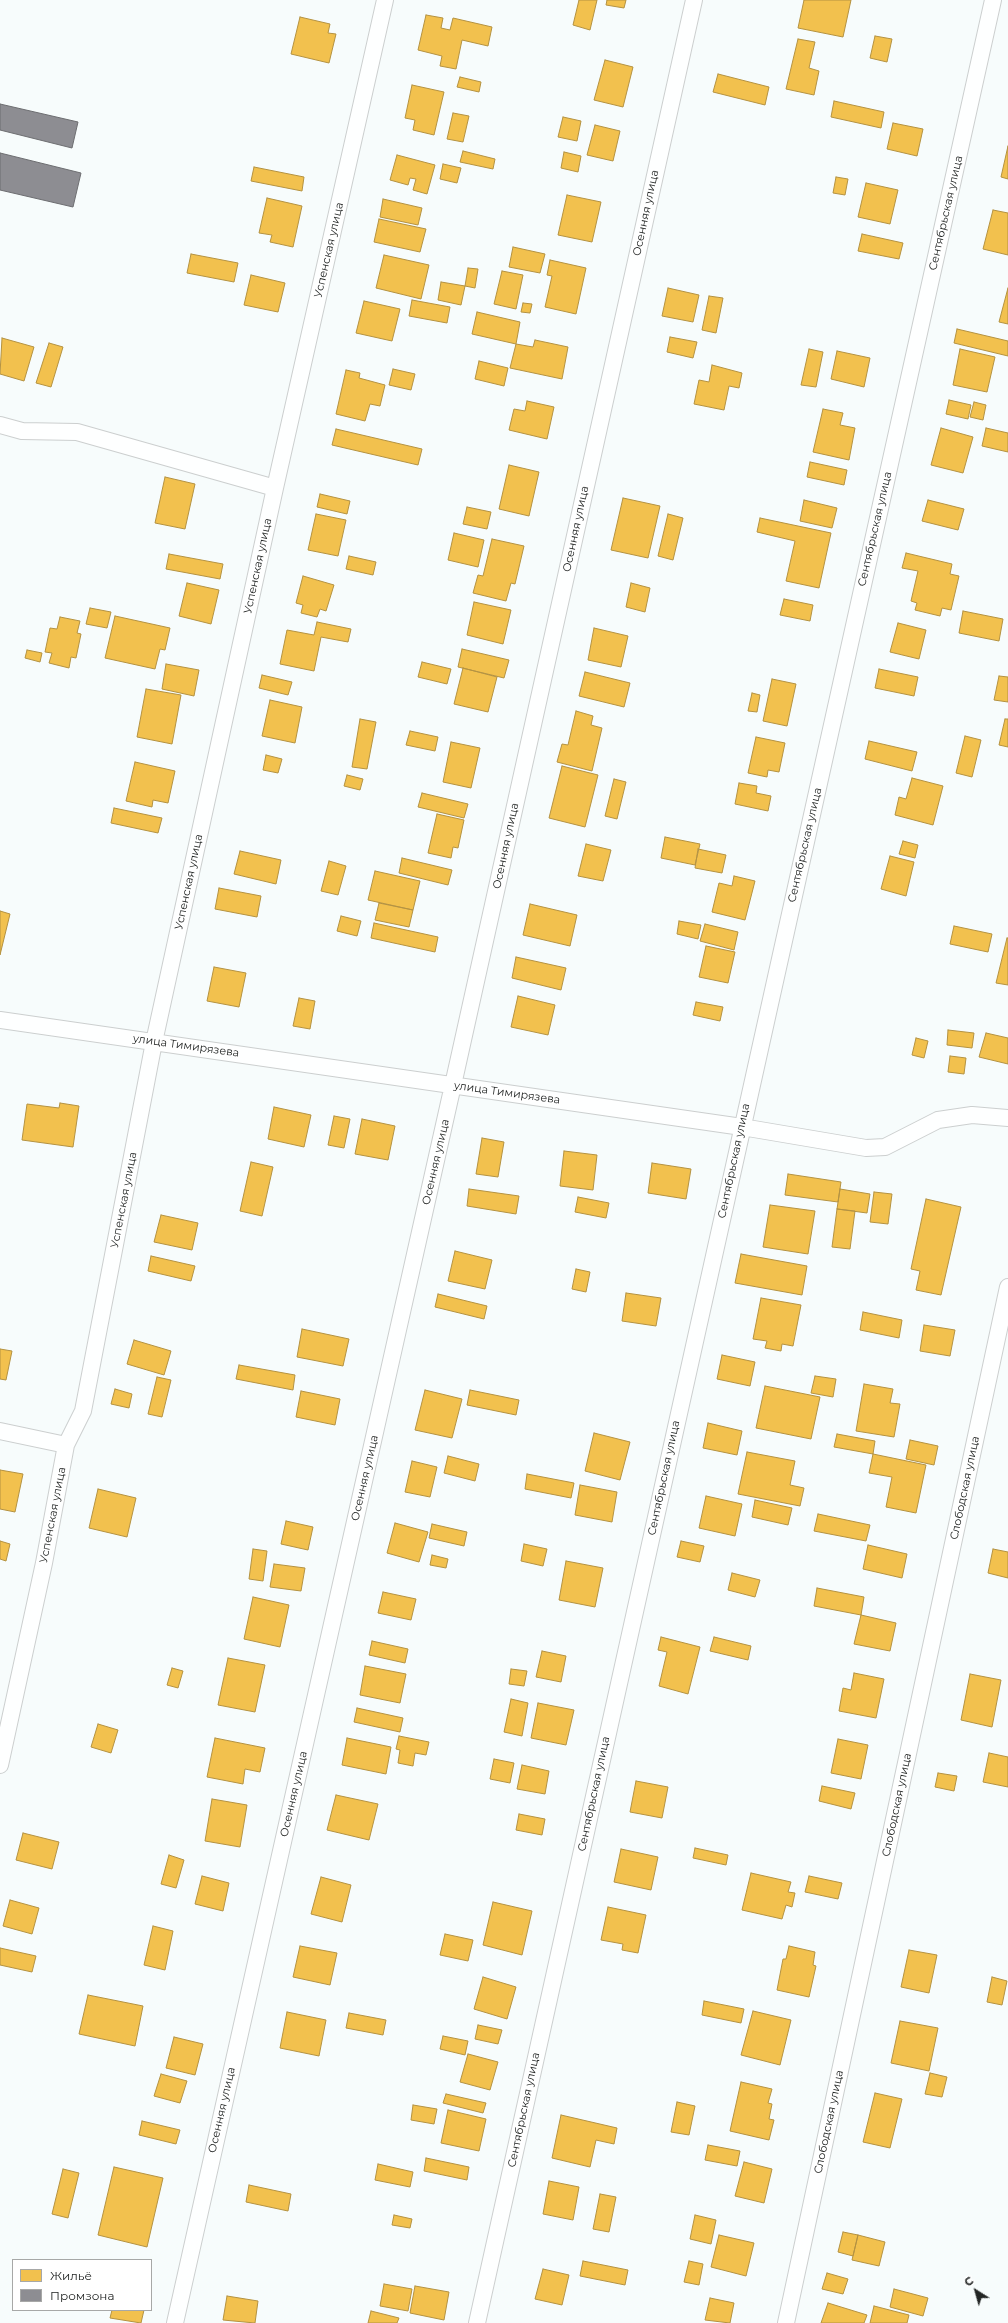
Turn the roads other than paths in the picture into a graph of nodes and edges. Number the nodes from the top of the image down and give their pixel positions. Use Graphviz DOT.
graph roads {
  1 [pos="385,0"];
  2 [pos="694,0"];
  3 [pos="993,0"];
  4 [pos="0,425"];
  5 [pos="275,488"];
  6 [pos="0,1020"];
  7 [pos="154,1042"];
  8 [pos="453,1085"];
  9 [pos="1008,1118"];
  10 [pos="742,1127"];
  11 [pos="1008,1287"];
  12 [pos="0,1432"];
  13 [pos="66,1445"];
  14 [pos="0,1765"];
  15 [pos="174,2323"];
  16 [pos="477,2323"];
  17 [pos="786,2323"];
  1 -- 5 [label="street, Успенская улица"];
  2 -- 8 [label="street, Осенняя улица"];
  3 -- 10 [label="street, Сентябрьская улица"];
  4 -- 5 [label="street"];
  5 -- 7 [label="street, Успенская улица"];
  6 -- 7 [label="street, улица Тимирязева"];
  7 -- 8 [label="street, улица Тимирязева"];
  7 -- 13 [label="street, Успенская улица"];
  8 -- 10 [label="street, улица Тимирязева"];
  8 -- 15 [label="street, Осенняя улица"];
  9 -- 10 [label="street, улица Тимирязева"];
  10 -- 16 [label="street, Сентябрьская улица"];
  11 -- 17 [label="street, Слободская улица"];
  12 -- 13 [label="street"];
  13 -- 14 [label="street, Успенская улица"];
}
